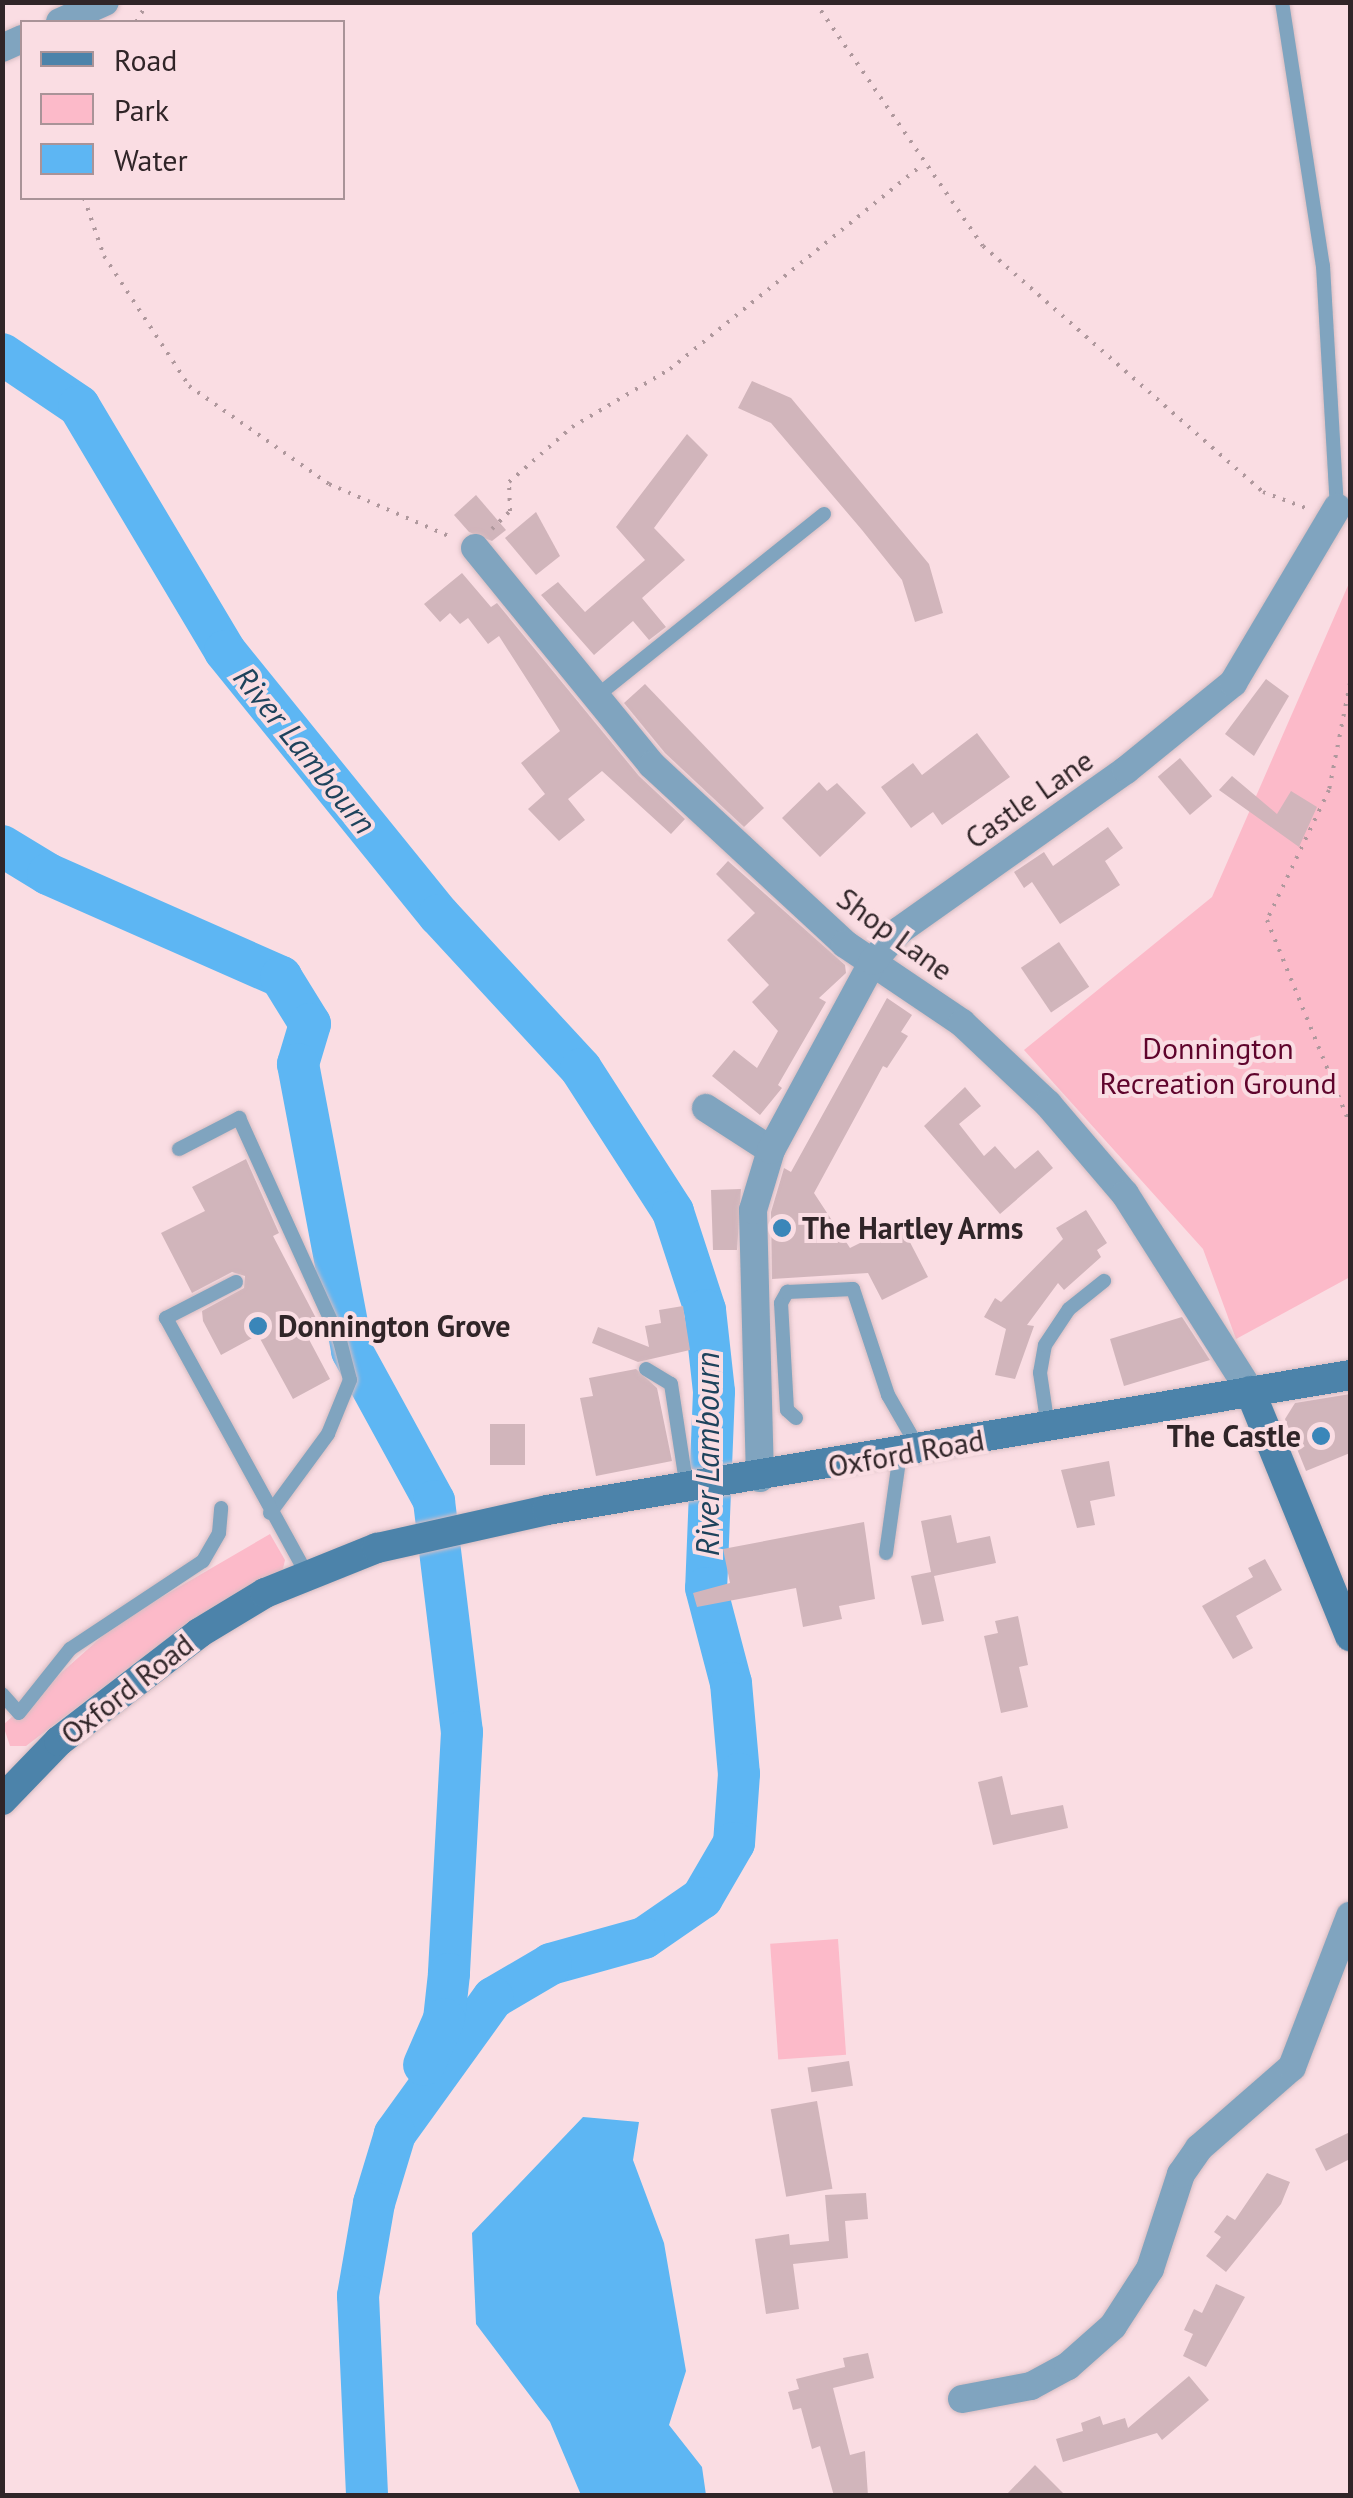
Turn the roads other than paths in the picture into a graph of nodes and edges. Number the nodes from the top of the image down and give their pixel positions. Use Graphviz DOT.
graph roads {
  1 [pos="105,2"];
  2 [pos="1282,2"];
  3 [pos="72,14"];
  4 [pos="1337,508"];
  5 [pos="824,514"];
  6 [pos="474,548"];
  7 [pos="592,699"];
  8 [pos="873,961"];
  9 [pos="706,1108"];
  10 [pos="179,1149"];
  11 [pos="771,1150"];
  12 [pos="1104,1280"];
  13 [pos="236,1282"];
  14 [pos="646,1369"];
  15 [pos="1350,1375"];
  16 [pos="1250,1390"];
  17 [pos="796,1418"];
  18 [pos="1048,1428"];
  19 [pos="910,1452"];
  20 [pos="744,1481"];
  21 [pos="692,1489"];
  22 [pos="221,1508"];
  23 [pos="270,1513"];
  24 [pos="886,1554"];
  25 [pos="307,1574"];
  26 [pos="1350,1636"];
  27 [pos="2,1694"];
  28 [pos="5,1788"];
  29 [pos="1350,1916"];
  30 [pos="962,2400"];
  1 -- 3 [label="street"];
  2 -- 4 [label="lane"];
  4 -- 8 [label="street, Castle Lane"];
  5 -- 7 [label="lane"];
  6 -- 7 [label="street, Shop Lane"];
  7 -- 8 [label="street, Shop Lane"];
  8 -- 11 [label="street, Castle Lane"];
  8 -- 16 [label="street, Shop Lane"];
  9 -- 11 [label="street"];
  10 -- 23 [label="lane"];
  11 -- 20 [label="street, Castle Lane"];
  12 -- 18 [label="lane"];
  13 -- 23 [label="lane"];
  14 -- 21 [label="lane"];
  15 -- 16 [label="main road, Oxford Road"];
  16 -- 18 [label="main road, Oxford Road"];
  16 -- 26 [label="main road"];
  17 -- 19 [label="lane"];
  18 -- 19 [label="main road, Oxford Road"];
  19 -- 20 [label="main road, Oxford Road"];
  19 -- 24 [label="lane"];
  20 -- 21 [label="main road, Oxford Road"];
  21 -- 25 [label="main road, Oxford Road"];
  22 -- 27 [label="lane"];
  23 -- 25 [label="lane"];
  25 -- 28 [label="main road, Oxford Road"];
  29 -- 30 [label="street"];
}
